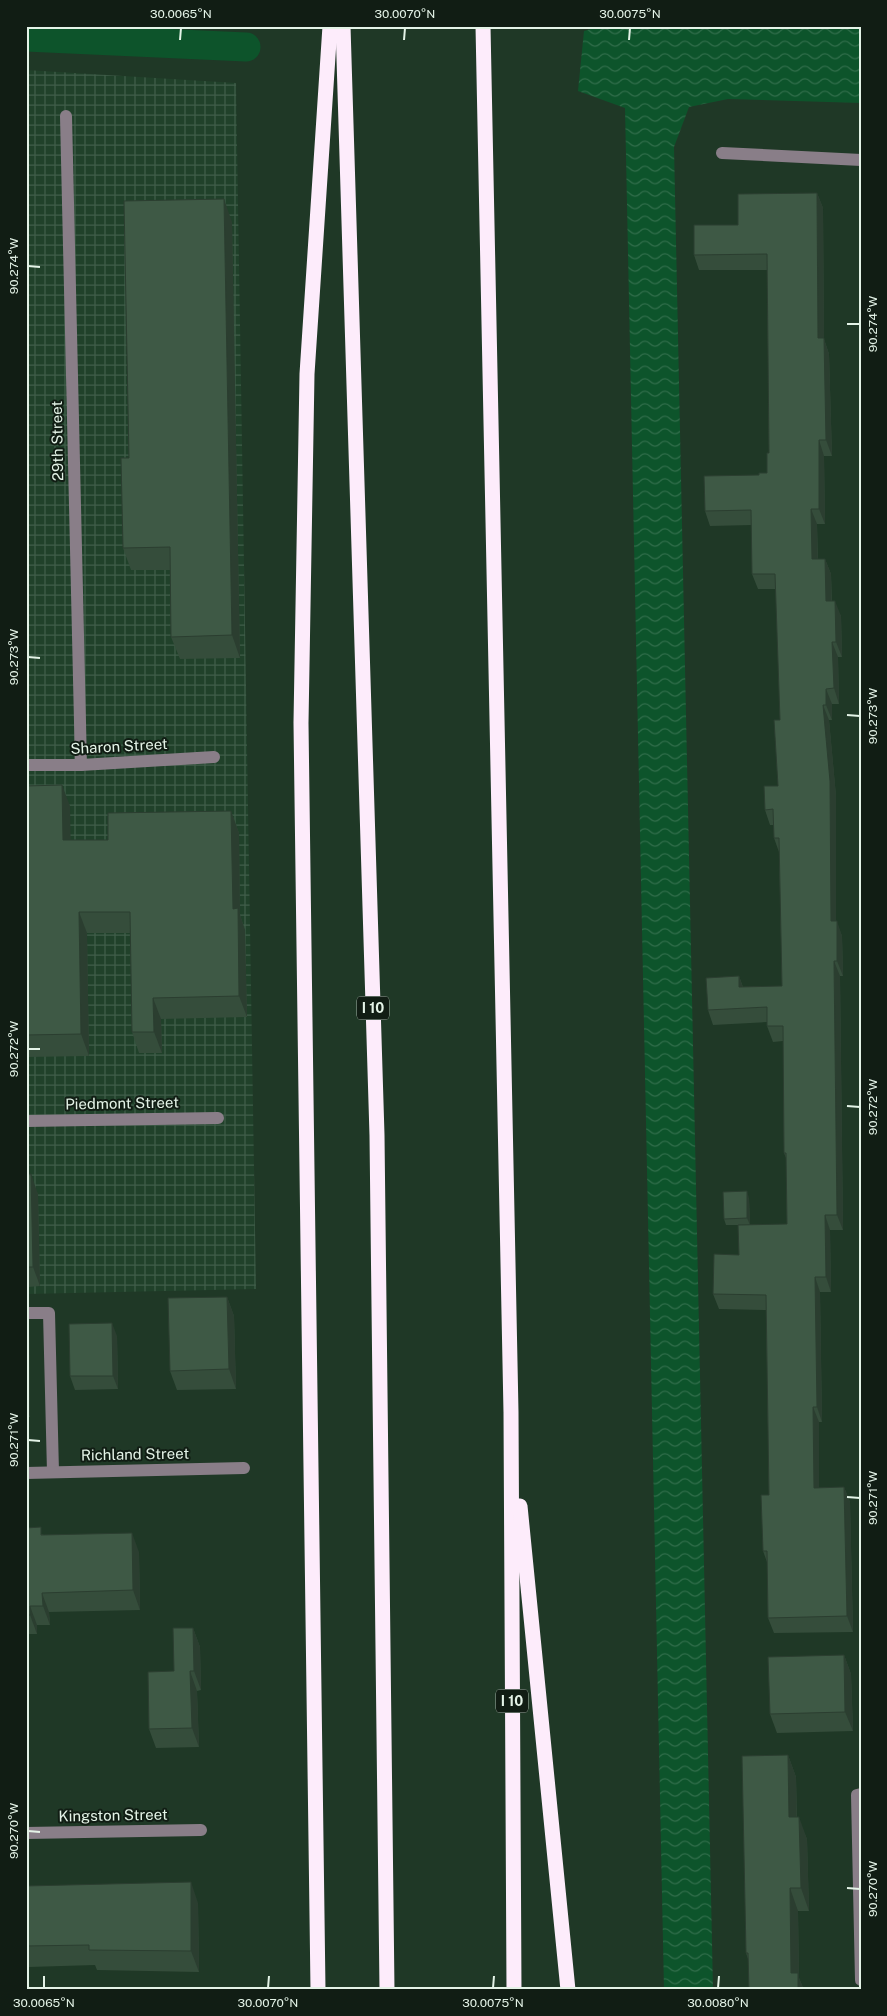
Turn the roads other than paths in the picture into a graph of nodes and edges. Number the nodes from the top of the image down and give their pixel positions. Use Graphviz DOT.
graph roads {
  1 [pos="330,26"];
  2 [pos="343,26"];
  3 [pos="483,26"];
  4 [pos="66,116"];
  5 [pos="722,153"];
  6 [pos="861,160"];
  7 [pos="214,757"];
  8 [pos="26,765"];
  9 [pos="81,765"];
  10 [pos="218,1118"];
  11 [pos="26,1121"];
  12 [pos="26,1313"];
  13 [pos="511,1412"];
  14 [pos="244,1468"];
  15 [pos="53,1472"];
  16 [pos="26,1473"];
  17 [pos="859,1795"];
  18 [pos="201,1830"];
  19 [pos="26,1833"];
  20 [pos="861,1980"];
  21 [pos="318,1990"];
  22 [pos="387,1990"];
  23 [pos="514,1990"];
  24 [pos="568,1990"];
  1 -- 21 [label="highway"];
  2 -- 22 [label="highway, I 10"];
  3 -- 13 [label="highway, I 10"];
  4 -- 9 [label="street, 29th Street"];
  5 -- 6 [label="street"];
  7 -- 9 [label="street, Sharon Street"];
  8 -- 9 [label="street, Sharon Street"];
  10 -- 11 [label="street, Piedmont Street"];
  12 -- 15 [label="street"];
  13 -- 23 [label="highway, I 10"];
  13 -- 24 [label="highway"];
  14 -- 15 [label="street, Richland Street"];
  15 -- 16 [label="street, Richland Street"];
  17 -- 20 [label="street"];
  18 -- 19 [label="street, Kingston Street"];
}
